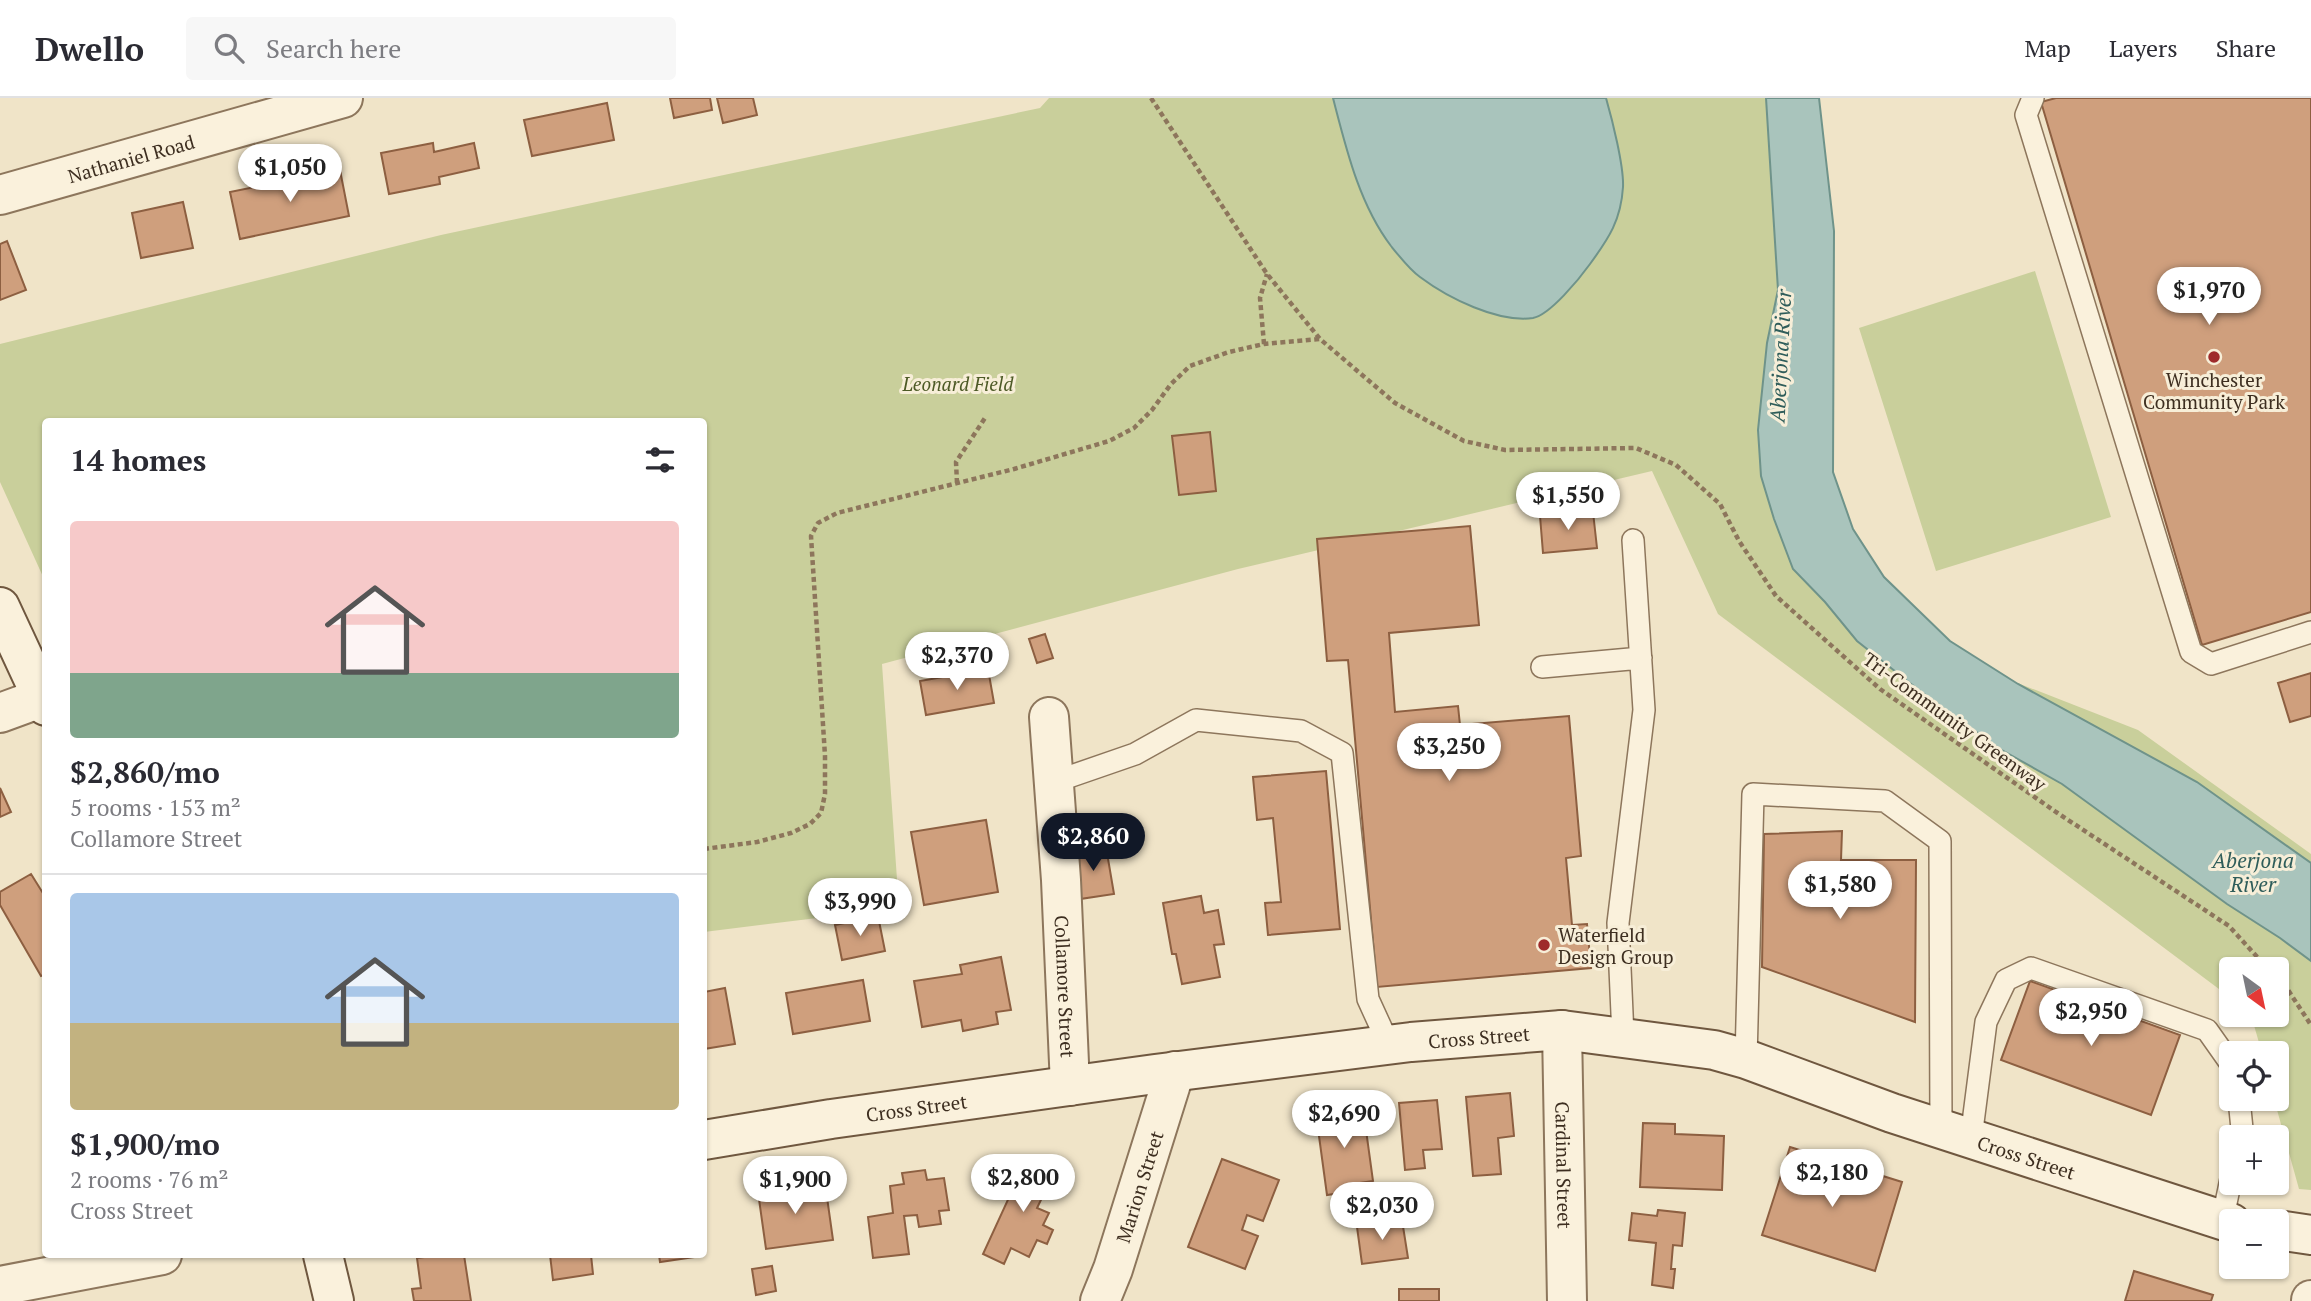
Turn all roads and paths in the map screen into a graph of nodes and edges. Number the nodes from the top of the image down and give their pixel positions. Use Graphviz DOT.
graph roads {
  1 [pos="343,98"];
  2 [pos="1151,98"];
  3 [pos="2034,98"];
  4 [pos="0,195"];
  5 [pos="1268,274"];
  6 [pos="1320,339"];
  7 [pos="1264,344"];
  8 [pos="985,418"];
  9 [pos="957,483"];
  10 [pos="1633,540"];
  11 [pos="0,607"];
  12 [pos="2311,632"];
  13 [pos="1641,658"];
  14 [pos="1542,667"];
  15 [pos="42,700"];
  16 [pos="42,702"];
  17 [pos="0,713"];
  18 [pos="1049,717"];
  19 [pos="1054,782"];
  20 [pos="707,849"];
  21 [pos="2257,957"];
  22 [pos="2289,992"];
  23 [pos="2311,1025"];
  24 [pos="1562,1030"];
  25 [pos="1623,1036"];
  26 [pos="1389,1045"];
  27 [pos="2219,1047"];
  28 [pos="1746,1059"];
  29 [pos="1175,1071"];
  30 [pos="1070,1086"];
  31 [pos="1956,1134"];
  32 [pos="707,1140"];
  33 [pos="2219,1220"];
  34 [pos="2289,1232"];
  35 [pos="2311,1235"];
  36 [pos="146,1258"];
  37 [pos="324,1258"];
  38 [pos="0,1286"];
  39 [pos="334,1301"];
  40 [pos="1100,1301"];
  41 [pos="1567,1301"];
  1 -- 4 [label="street, Nathaniel Road"];
  2 -- 5 [label="path, Tri-Community Greenway"];
  3 -- 12 [label="lane"];
  5 -- 6 [label="path, Tri-Community Greenway"];
  5 -- 7 [label="path"];
  6 -- 7 [label="path"];
  6 -- 21 [label="path, Tri-Community Greenway"];
  7 -- 9 [label="path"];
  8 -- 9 [label="path"];
  9 -- 20 [label="path"];
  10 -- 13 [label="lane"];
  11 -- 15 [label="street"];
  13 -- 14 [label="lane"];
  13 -- 25 [label="lane"];
  16 -- 17 [label="street"];
  18 -- 19 [label="street, Collamore Street"];
  19 -- 26 [label="lane"];
  19 -- 30 [label="street, Collamore Street"];
  22 -- 23 [label="path"];
  24 -- 25 [label="street, Cross Street"];
  24 -- 26 [label="street, Cross Street"];
  24 -- 41 [label="street, Cardinal Street"];
  25 -- 28 [label="street, Cross Street"];
  26 -- 29 [label="street, Cross Street"];
  27 -- 31 [label="lane"];
  28 -- 31 [label="street, Cross Street"];
  28 -- 31 [label="lane"];
  29 -- 30 [label="street, Cross Street"];
  29 -- 40 [label="street, Marion Street"];
  30 -- 32 [label="street, Cross Street"];
  31 -- 33 [label="street, Cross Street"];
  34 -- 35 [label="street"];
  36 -- 38 [label="street"];
  37 -- 39 [label="street"];
}
